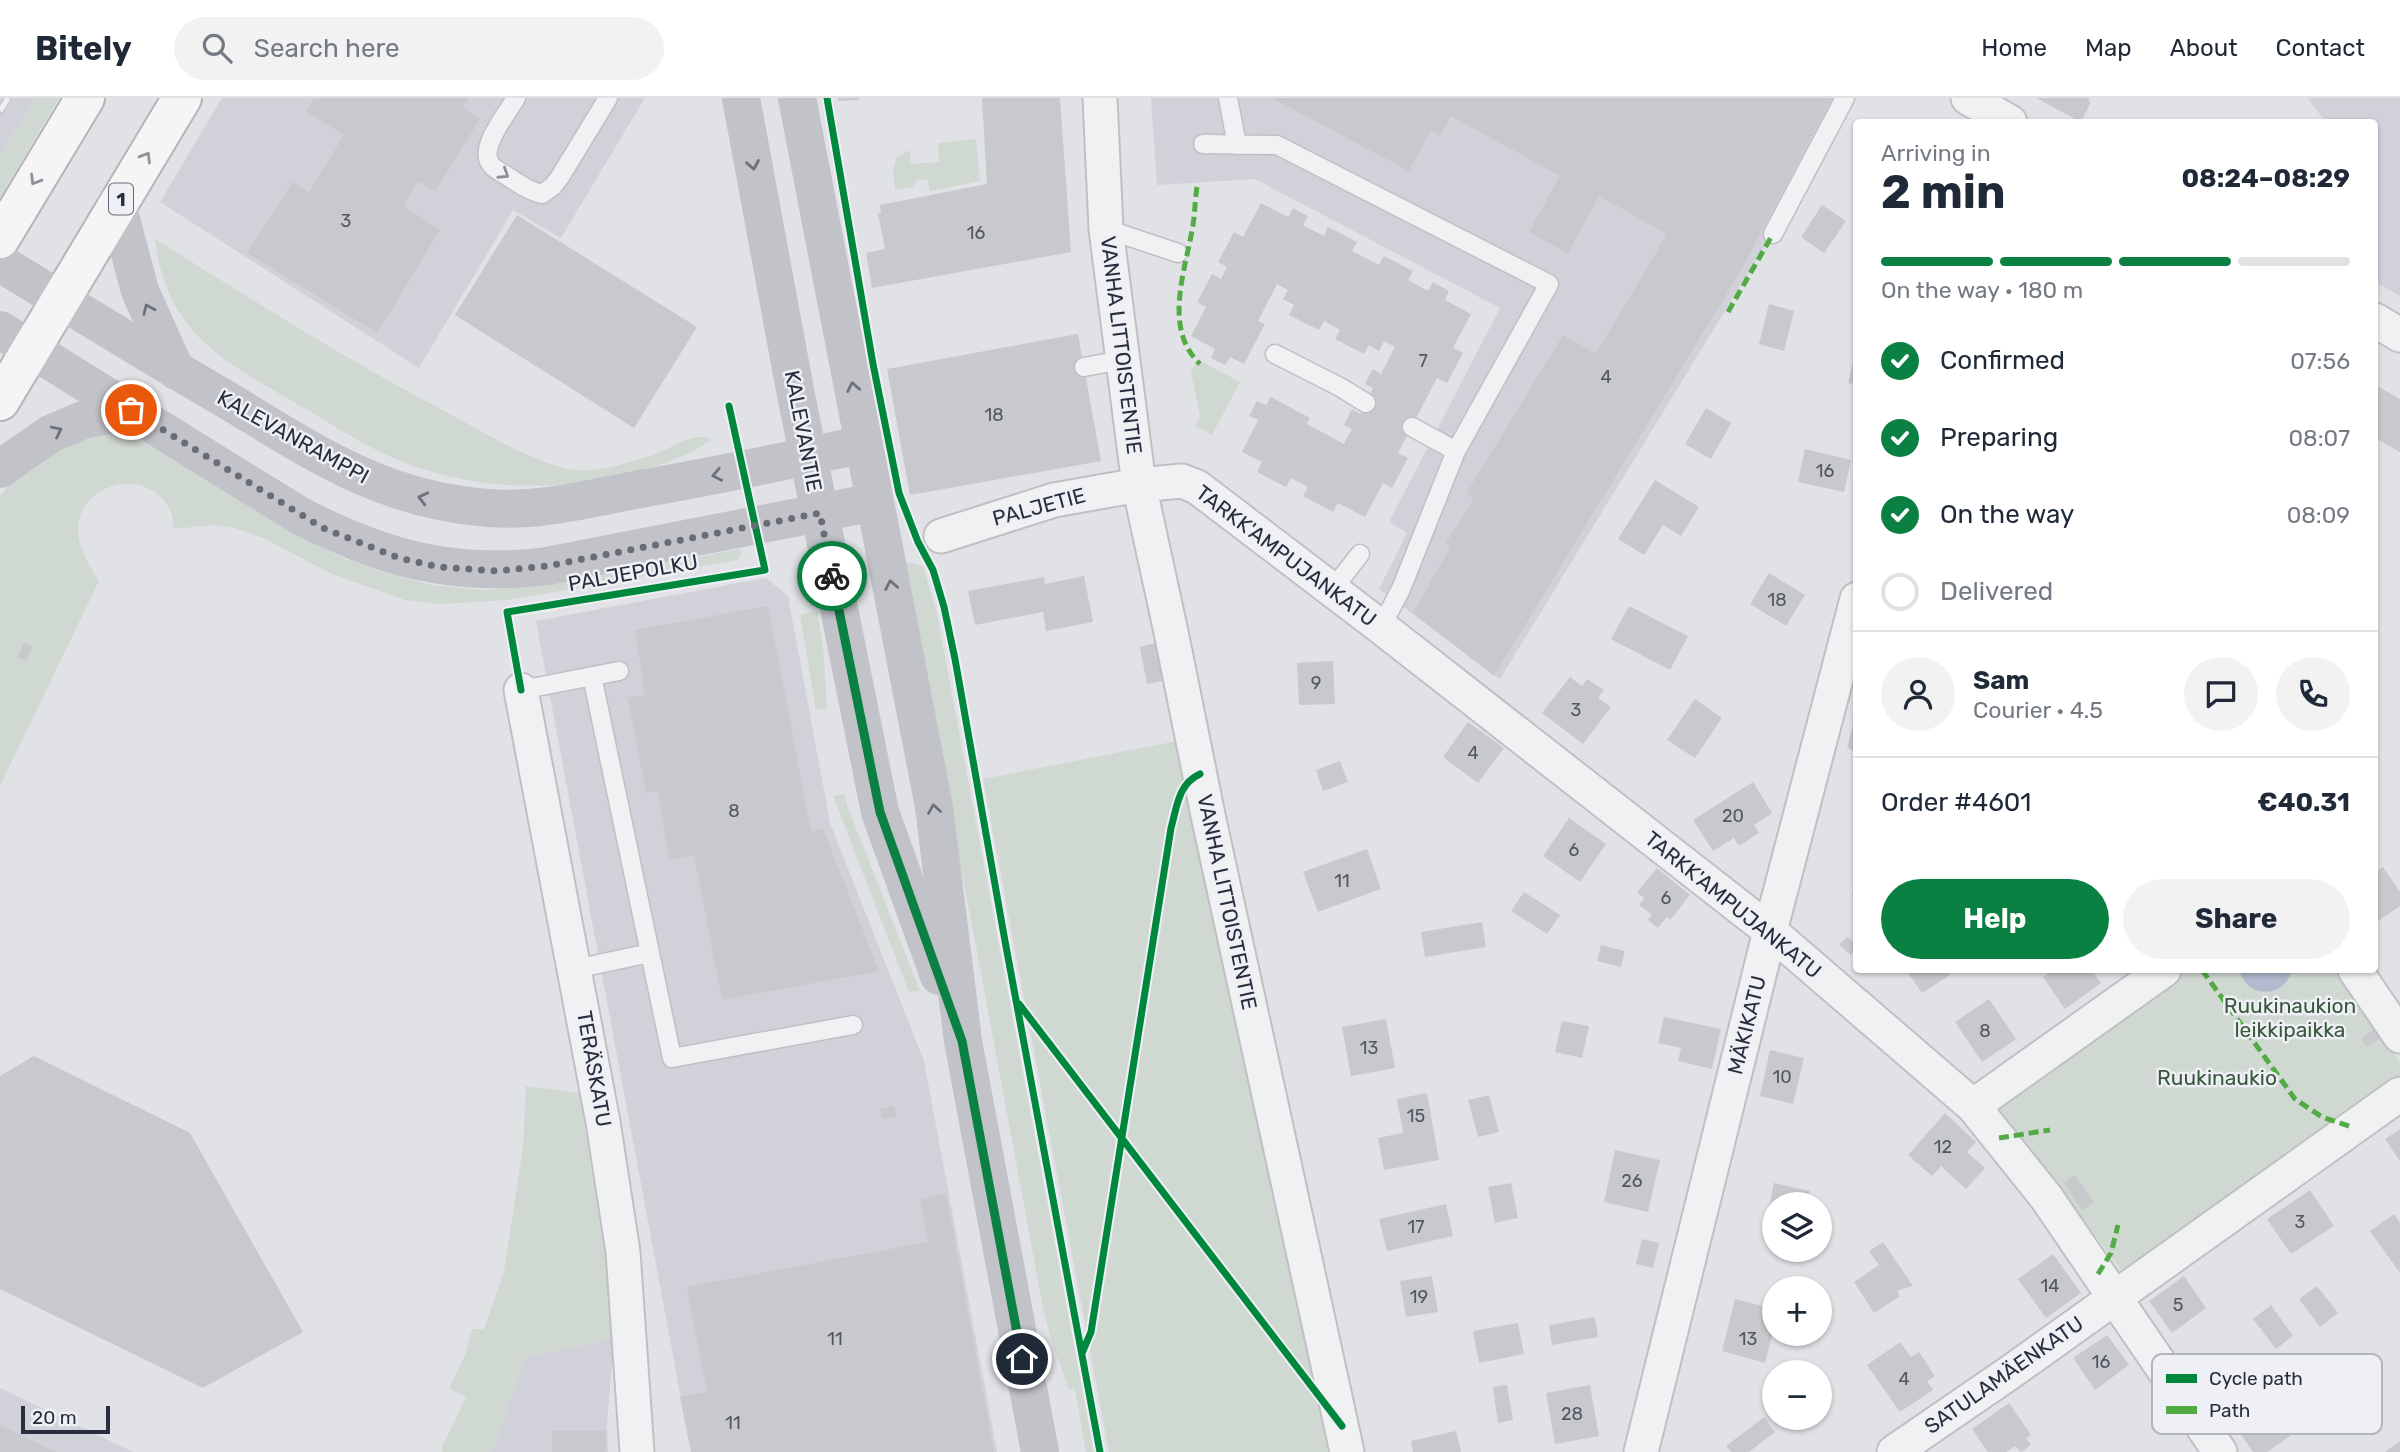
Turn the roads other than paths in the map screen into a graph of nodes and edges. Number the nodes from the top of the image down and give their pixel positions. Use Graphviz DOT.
graph roads {
  1 [pos="85,98"];
  2 [pos="181,98"];
  3 [pos="516,98"];
  4 [pos="608,98"];
  5 [pos="741,98"];
  6 [pos="797,98"];
  7 [pos="1100,98"];
  8 [pos="1228,98"];
  9 [pos="1845,98"];
  10 [pos="1969,105"];
  11 [pos="2003,119"];
  12 [pos="1203,145"];
  13 [pos="1237,145"];
  14 [pos="117,204"];
  15 [pos="1106,229"];
  16 [pos="1773,234"];
  17 [pos="0,239"];
  18 [pos="1178,253"];
  19 [pos="0,263"];
  20 [pos="60,300"];
  21 [pos="2378,322"];
  22 [pos="2400,335"];
  23 [pos="16,339"];
  24 [pos="1275,354"];
  25 [pos="1122,360"];
  26 [pos="1084,367"];
  27 [pos="176,371"];
  28 [pos="0,401"];
  29 [pos="1366,403"];
  30 [pos="131,410"];
  31 [pos="1412,427"];
  32 [pos="864,444"];
  33 [pos="1456,451"];
  34 [pos="808,456"];
  35 [pos="0,469"];
  36 [pos="1139,485"];
  37 [pos="875,502"];
  38 [pos="820,513"];
  39 [pos="941,536"];
  40 [pos="1360,554"];
  41 [pos="1332,590"];
  42 [pos="1853,614"];
  43 [pos="1381,627"];
  44 [pos="619,671"];
  45 [pos="592,677"];
  46 [pos="521,690"];
  47 [pos="1770,931"];
  48 [pos="650,953"];
  49 [pos="575,969"];
  50 [pos="2160,973"];
  51 [pos="2357,973"];
  52 [pos="853,1025"];
  53 [pos="2400,1037"];
  54 [pos="962,1041"];
  55 [pos="2400,1094"];
  56 [pos="1973,1105"];
  57 [pos="2114,1296"];
  58 [pos="2153,1354"];
  59 [pos="2208,1434"];
  60 [pos="637,1452"];
  61 [pos="1040,1452"];
  62 [pos="1347,1452"];
  63 [pos="1641,1452"];
  64 [pos="1894,1452"];
  65 [pos="2220,1452"];
  1 -- 17 [label="highway, one-way"];
  14 -- 2 [label="highway, 1, one-way"];
  3 -- 4 [label="lane, one-way"];
  5 -- 34 [label="main road, KALEVANTIE, one-way"];
  32 -- 6 [label="main road, KALEVANTIE, one-way"];
  7 -- 15 [label="street, VANHA LITTOISTENTIE"];
  8 -- 13 [label="lane"];
  9 -- 16 [label="lane"];
  10 -- 11 [label="street"];
  12 -- 13 [label="lane"];
  13 -- 33 [label="lane"];
  14 -- 20 [label="highway, 1"];
  27 -- 14 [label="main road, one-way"];
  15 -- 18 [label="lane"];
  15 -- 25 [label="street, VANHA LITTOISTENTIE"];
  19 -- 20 [label="main road, KALEVANRAMPPI"];
  20 -- 23 [label="highway, 1"];
  20 -- 27 [label="main road, KALEVANRAMPPI"];
  21 -- 22 [label="street"];
  23 -- 28 [label="highway, 1"];
  23 -- 30 [label="main road"];
  24 -- 29 [label="lane"];
  25 -- 26 [label="lane"];
  25 -- 36 [label="street, VANHA LITTOISTENTIE"];
  34 -- 27 [label="main road, KALEVANRAMPPI, one-way"];
  35 -- 30 [label="main road, one-way"];
  30 -- 38 [label="main road"];
  31 -- 33 [label="lane"];
  32 -- 34 [label="main road, KALEVANRAMPPI"];
  32 -- 37 [label="main road, KALEVANTIE"];
  33 -- 43 [label="lane"];
  34 -- 38 [label="main road, KALEVANTIE"];
  36 -- 39 [label="street, PALJETIE"];
  36 -- 41 [label="street, TARKK'AMPUJANKATU"];
  36 -- 62 [label="street, VANHA LITTOISTENTIE"];
  37 -- 38 [label="main road"];
  54 -- 37 [label="main road, KALEVANTIE, one-way"];
  38 -- 54 [label="main road, KALEVANTIE"];
  40 -- 41 [label="lane"];
  41 -- 43 [label="street, TARKK'AMPUJANKATU"];
  42 -- 47 [label="street, MÄKIKATU"];
  43 -- 47 [label="street, TARKK'AMPUJANKATU"];
  44 -- 45 [label="lane"];
  45 -- 46 [label="lane"];
  45 -- 48 [label="lane"];
  46 -- 49 [label="street, TERÄSKATU"];
  47 -- 56 [label="street, TARKK'AMPUJANKATU"];
  47 -- 63 [label="street, MÄKIKATU"];
  48 -- 49 [label="lane"];
  48 -- 52 [label="lane"];
  49 -- 60 [label="street, TERÄSKATU"];
  50 -- 56 [label="street"];
  51 -- 53 [label="street"];
  54 -- 61 [label="main road, KALEVANTIE"];
  55 -- 57 [label="street"];
  56 -- 57 [label="street, TARKK'AMPUJANKATU"];
  57 -- 58 [label="street, TARKK'AMPUJANKATU"];
  57 -- 64 [label="street, SATULAMÄENKATU"];
  59 -- 65 [label="street, TARKK'AMPUJANKATU"];
}
